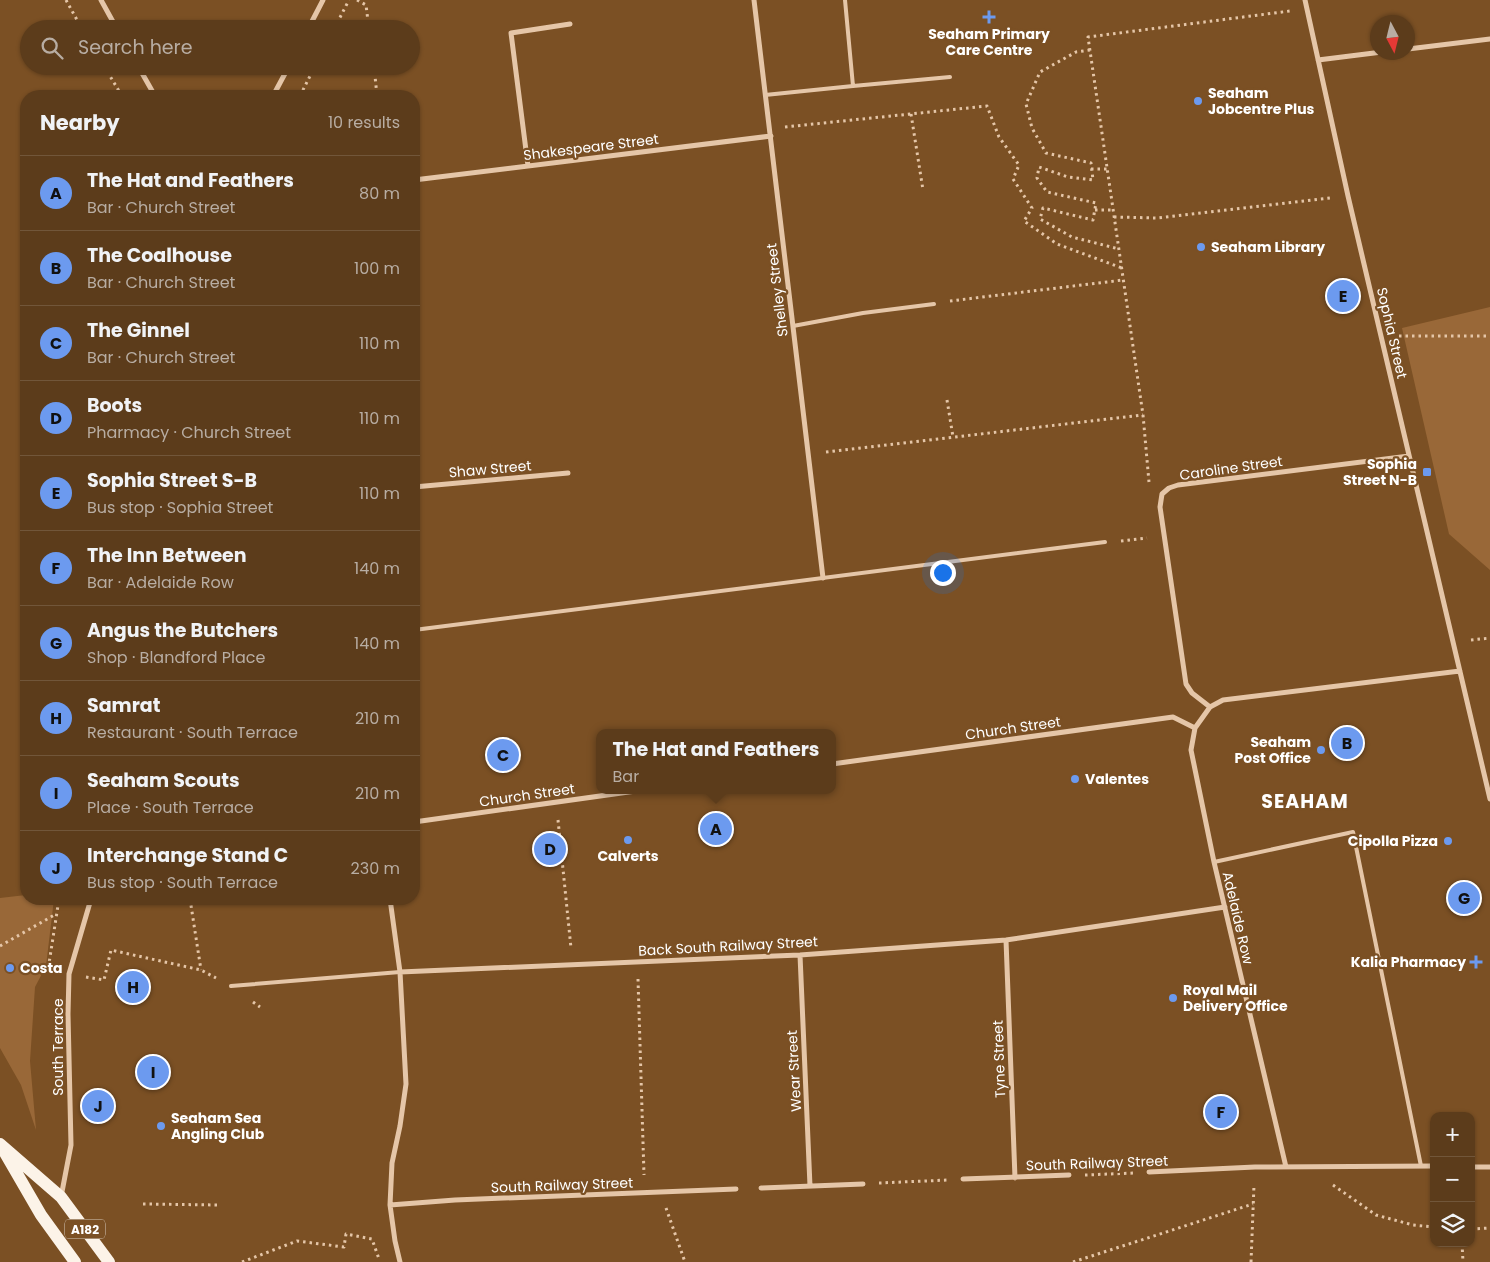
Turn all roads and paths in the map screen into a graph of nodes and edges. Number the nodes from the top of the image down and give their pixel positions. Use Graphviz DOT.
graph roads {
  1 [pos="66,0"];
  2 [pos="101,0"];
  3 [pos="323,0"];
  4 [pos="349,0"];
  5 [pos="357,0"];
  6 [pos="754,0"];
  7 [pos="845,0"];
  8 [pos="1305,0"];
  9 [pos="1307,9"];
  10 [pos="77,20"];
  11 [pos="112,20"];
  12 [pos="313,20"];
  13 [pos="339,20"];
  14 [pos="368,20"];
  15 [pos="570,24"];
  16 [pos="1490,39"];
  17 [pos="1415,48"];
  18 [pos="1090,50"];
  19 [pos="1370,54"];
  20 [pos="1318,60"];
  21 [pos="109,75"];
  22 [pos="143,75"];
  23 [pos="284,75"];
  24 [pos="310,75"];
  25 [pos="375,75"];
  26 [pos="950,77"];
  27 [pos="853,86"];
  28 [pos="118,90"];
  29 [pos="152,90"];
  30 [pos="276,90"];
  31 [pos="303,90"];
  32 [pos="376,90"];
  33 [pos="766,95"];
  34 [pos="911,114"];
  35 [pos="770,129"];
  36 [pos="770,136"];
  37 [pos="528,166"];
  38 [pos="1091,170"];
  39 [pos="1107,170"];
  40 [pos="420,179"];
  41 [pos="923,190"];
  42 [pos="1348,196"];
  43 [pos="1095,210"];
  44 [pos="1113,210"];
  45 [pos="1114,217"];
  46 [pos="1119,249"];
  47 [pos="1122,268"];
  48 [pos="1123,280"];
  49 [pos="944,302"];
  50 [pos="934,304"];
  51 [pos="793,326"];
  52 [pos="1381,336"];
  53 [pos="1490,336"];
  54 [pos="947,400"];
  55 [pos="1143,415"];
  56 [pos="953,437"];
  57 [pos="808,454"];
  58 [pos="1409,456"];
  59 [pos="568,473"];
  60 [pos="420,487"];
  61 [pos="1162,494"];
  62 [pos="1165,536"];
  63 [pos="1105,542"];
  64 [pos="823,578"];
  65 [pos="420,629"];
  66 [pos="1460,671"];
  67 [pos="1210,706"];
  68 [pos="1195,728"];
  69 [pos="836,763"];
  70 [pos="614,794"];
  71 [pos="1490,799"];
  72 [pos="556,802"];
  73 [pos="420,821"];
  74 [pos="1214,862"];
  75 [pos="58,905"];
  76 [pos="89,905"];
  77 [pos="191,905"];
  78 [pos="391,905"];
  79 [pos="1224,908"];
  80 [pos="57,914"];
  81 [pos="1006,940"];
  82 [pos="0,946"];
  83 [pos="800,955"];
  84 [pos="638,962"];
  85 [pos="572,965"];
  86 [pos="201,970"];
  87 [pos="400,972"];
  88 [pos="69,974"];
  89 [pos="230,986"];
  90 [pos="260,1007"];
  91 [pos="0,1144"];
  92 [pos="1255,1166"];
  93 [pos="1420,1166"];
  94 [pos="1430,1166"];
  95 [pos="1286,1167"];
  96 [pos="1475,1167"];
  97 [pos="1490,1167"];
  98 [pos="1150,1172"];
  99 [pos="1070,1175"];
  100 [pos="1014,1178"];
  101 [pos="963,1180"];
  102 [pos="1329,1182"];
  103 [pos="863,1184"];
  104 [pos="810,1186"];
  105 [pos="761,1188"];
  106 [pos="736,1189"];
  107 [pos="660,1192"];
  108 [pos="645,1193"];
  109 [pos="61,1196"];
  110 [pos="143,1204"];
  111 [pos="1253,1204"];
  112 [pos="219,1205"];
  113 [pos="390,1205"];
  114 [pos="1430,1227"];
  115 [pos="1490,1228"];
  116 [pos="1475,1229"];
  117 [pos="1462,1247"];
  118 [pos="75,1262"];
  119 [pos="109,1262"];
  120 [pos="242,1262"];
  121 [pos="380,1262"];
  122 [pos="400,1262"];
  123 [pos="684,1262"];
  124 [pos="1073,1262"];
  125 [pos="1251,1262"];
  126 [pos="1463,1262"];
  1 -- 10 [label="path"];
  2 -- 11 [label="street"];
  3 -- 12 [label="street"];
  4 -- 13 [label="path"];
  5 -- 14 [label="path"];
  6 -- 33 [label="street, Shelley Street"];
  7 -- 27 [label="lane"];
  8 -- 9 [label="street, Sophia Street"];
  9 -- 18 [label="path"];
  9 -- 20 [label="street, Sophia Street"];
  15 -- 37 [label="street"];
  16 -- 17 [label="street"];
  18 -- 38 [label="path"];
  18 -- 39 [label="path"];
  19 -- 20 [label="street"];
  20 -- 42 [label="street, Sophia Street"];
  21 -- 28 [label="path"];
  22 -- 29 [label="street"];
  23 -- 30 [label="street"];
  24 -- 31 [label="path"];
  25 -- 32 [label="path"];
  26 -- 27 [label="lane"];
  27 -- 33 [label="lane"];
  33 -- 35 [label="street, Shelley Street"];
  34 -- 35 [label="path"];
  34 -- 41 [label="path"];
  34 -- 47 [label="path"];
  35 -- 36 [label="street, Shelley Street"];
  36 -- 37 [label="street, Shakespeare Street"];
  36 -- 51 [label="street, Shelley Street"];
  37 -- 40 [label="street, Shakespeare Street"];
  38 -- 39 [label="path"];
  38 -- 43 [label="path"];
  39 -- 44 [label="path"];
  42 -- 45 [label="path"];
  42 -- 52 [label="street, Sophia Street"];
  43 -- 44 [label="path"];
  43 -- 46 [label="path"];
  44 -- 45 [label="path"];
  45 -- 46 [label="path"];
  46 -- 47 [label="path"];
  47 -- 48 [label="path"];
  48 -- 49 [label="path"];
  48 -- 55 [label="path"];
  50 -- 51 [label="lane"];
  51 -- 57 [label="street, Shelley Street"];
  52 -- 53 [label="path"];
  52 -- 58 [label="street, Sophia Street"];
  54 -- 56 [label="path"];
  55 -- 56 [label="path"];
  55 -- 61 [label="path"];
  56 -- 57 [label="path"];
  57 -- 64 [label="street, Shelley Street"];
  58 -- 61 [label="street, Caroline Street"];
  58 -- 66 [label="street, Sophia Street"];
  59 -- 60 [label="street, Shaw Street"];
  61 -- 62 [label="street"];
  62 -- 63 [label="path"];
  62 -- 67 [label="street"];
  63 -- 64 [label="lane"];
  64 -- 65 [label="lane"];
  66 -- 67 [label="street"];
  66 -- 71 [label="street, Sophia Street"];
  67 -- 68 [label="street, Adelaide Row"];
  68 -- 69 [label="street, Church Street"];
  68 -- 74 [label="street, Adelaide Row"];
  70 -- 72 [label="street, Church Street"];
  72 -- 73 [label="street, Church Street"];
  72 -- 85 [label="path"];
  74 -- 79 [label="street, Adelaide Row"];
  74 -- 93 [label="lane"];
  75 -- 80 [label="path"];
  76 -- 88 [label="street, South Terrace"];
  77 -- 86 [label="path"];
  78 -- 87 [label="street"];
  79 -- 81 [label="street, Back South Railway Street"];
  79 -- 95 [label="street, Adelaide Row"];
  80 -- 82 [label="path"];
  80 -- 88 [label="path"];
  81 -- 83 [label="street, Back South Railway Street"];
  81 -- 100 [label="street, Tyne Street"];
  83 -- 84 [label="street, Back South Railway Street"];
  83 -- 104 [label="street, Wear Street"];
  84 -- 85 [label="street, Back South Railway Street"];
  84 -- 108 [label="path"];
  85 -- 87 [label="street, Back South Railway Street"];
  86 -- 88 [label="path"];
  86 -- 89 [label="path"];
  87 -- 89 [label="lane, Back South Railway Street"];
  87 -- 113 [label="street"];
  88 -- 109 [label="street, South Terrace"];
  89 -- 90 [label="path"];
  91 -- 109 [label="main road, A182"];
  91 -- 118 [label="main road, A182"];
  92 -- 95 [label="street, South Railway Street"];
  92 -- 98 [label="street, South Railway Street"];
  92 -- 111 [label="path"];
  93 -- 94 [label="street, South Railway Street"];
  93 -- 95 [label="street, South Railway Street"];
  96 -- 97 [label="street"];
  98 -- 99 [label="path, South Railway Street"];
  99 -- 100 [label="street, South Railway Street"];
  100 -- 101 [label="street, South Railway Street"];
  101 -- 103 [label="path"];
  102 -- 114 [label="path"];
  103 -- 104 [label="street"];
  104 -- 105 [label="street"];
  106 -- 107 [label="street, South Railway Street"];
  107 -- 108 [label="street, South Railway Street"];
  107 -- 123 [label="path"];
  108 -- 113 [label="street, South Railway Street"];
  109 -- 119 [label="main road, A182"];
  110 -- 112 [label="path"];
  111 -- 124 [label="path"];
  111 -- 125 [label="path"];
  113 -- 122 [label="street"];
  115 -- 116 [label="path"];
  117 -- 126 [label="path"];
  120 -- 121 [label="path"];
}
